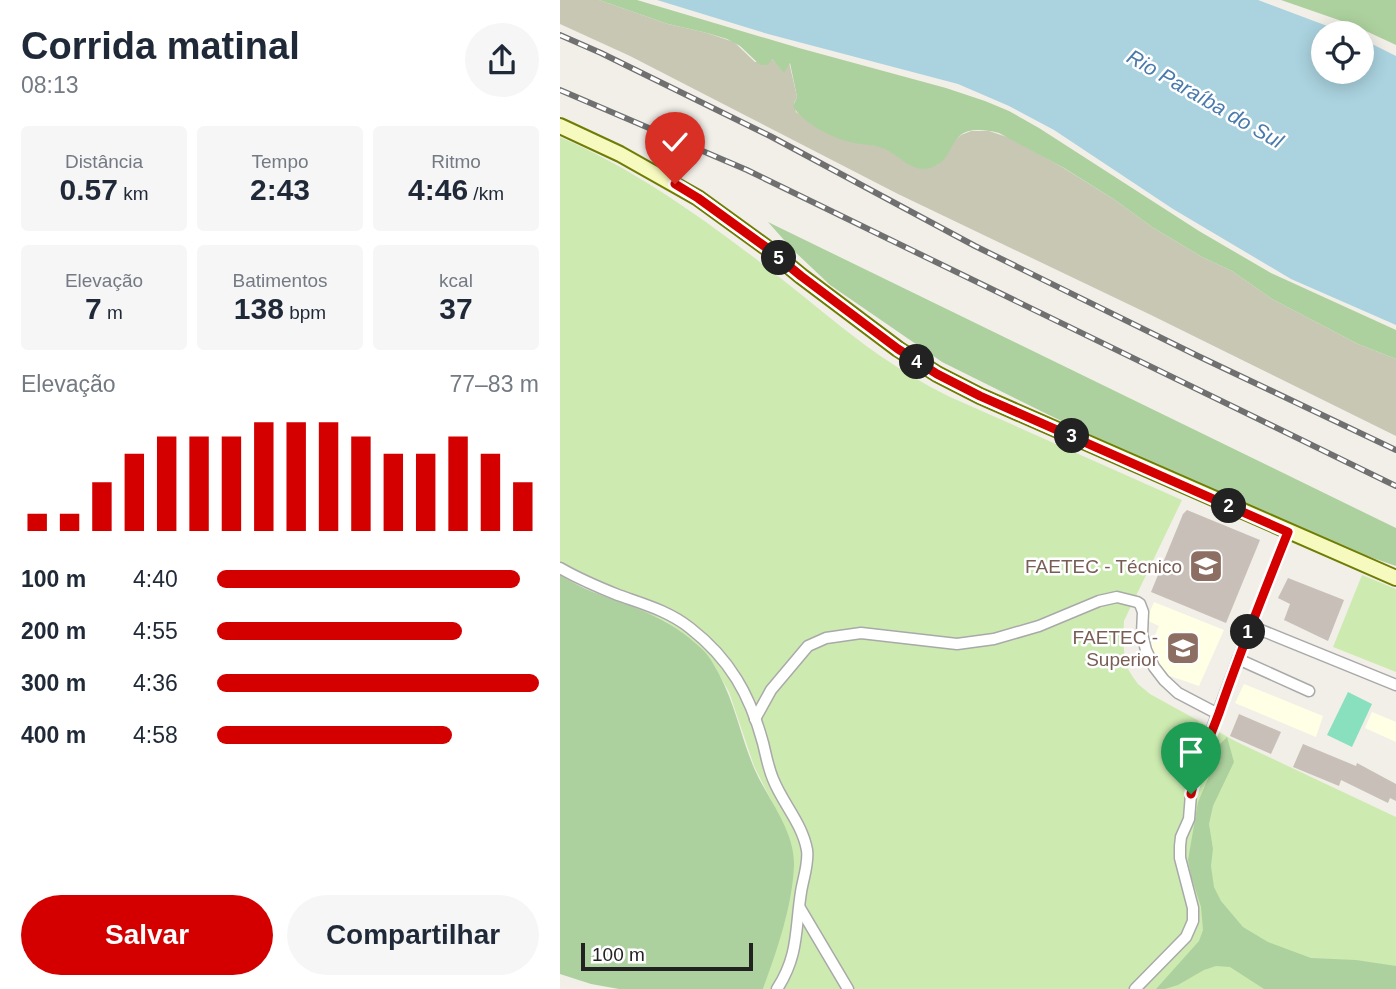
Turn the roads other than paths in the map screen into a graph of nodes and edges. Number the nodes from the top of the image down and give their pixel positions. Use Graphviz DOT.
graph roads {
  1 [pos="560,126"];
  2 [pos="1288,532"];
  3 [pos="560,568"];
  4 [pos="1396,578"];
  5 [pos="1251,626"];
  6 [pos="1238,659"];
  7 [pos="1396,685"];
  8 [pos="1309,691"];
  9 [pos="755,719"];
  10 [pos="1217,719"];
  11 [pos="799,908"];
  12 [pos="776,989"];
  13 [pos="848,989"];
  14 [pos="1135,989"];
  1 -- 2 [label="main road"];
  2 -- 4 [label="main road"];
  2 -- 5 [label="street"];
  3 -- 9 [label="street"];
  5 -- 6 [label="street"];
  5 -- 7 [label="street"];
  6 -- 8 [label="street"];
  6 -- 10 [label="street"];
  9 -- 10 [label="street"];
  9 -- 11 [label="street"];
  10 -- 14 [label="street"];
  11 -- 12 [label="street"];
  11 -- 13 [label="street"];
}
